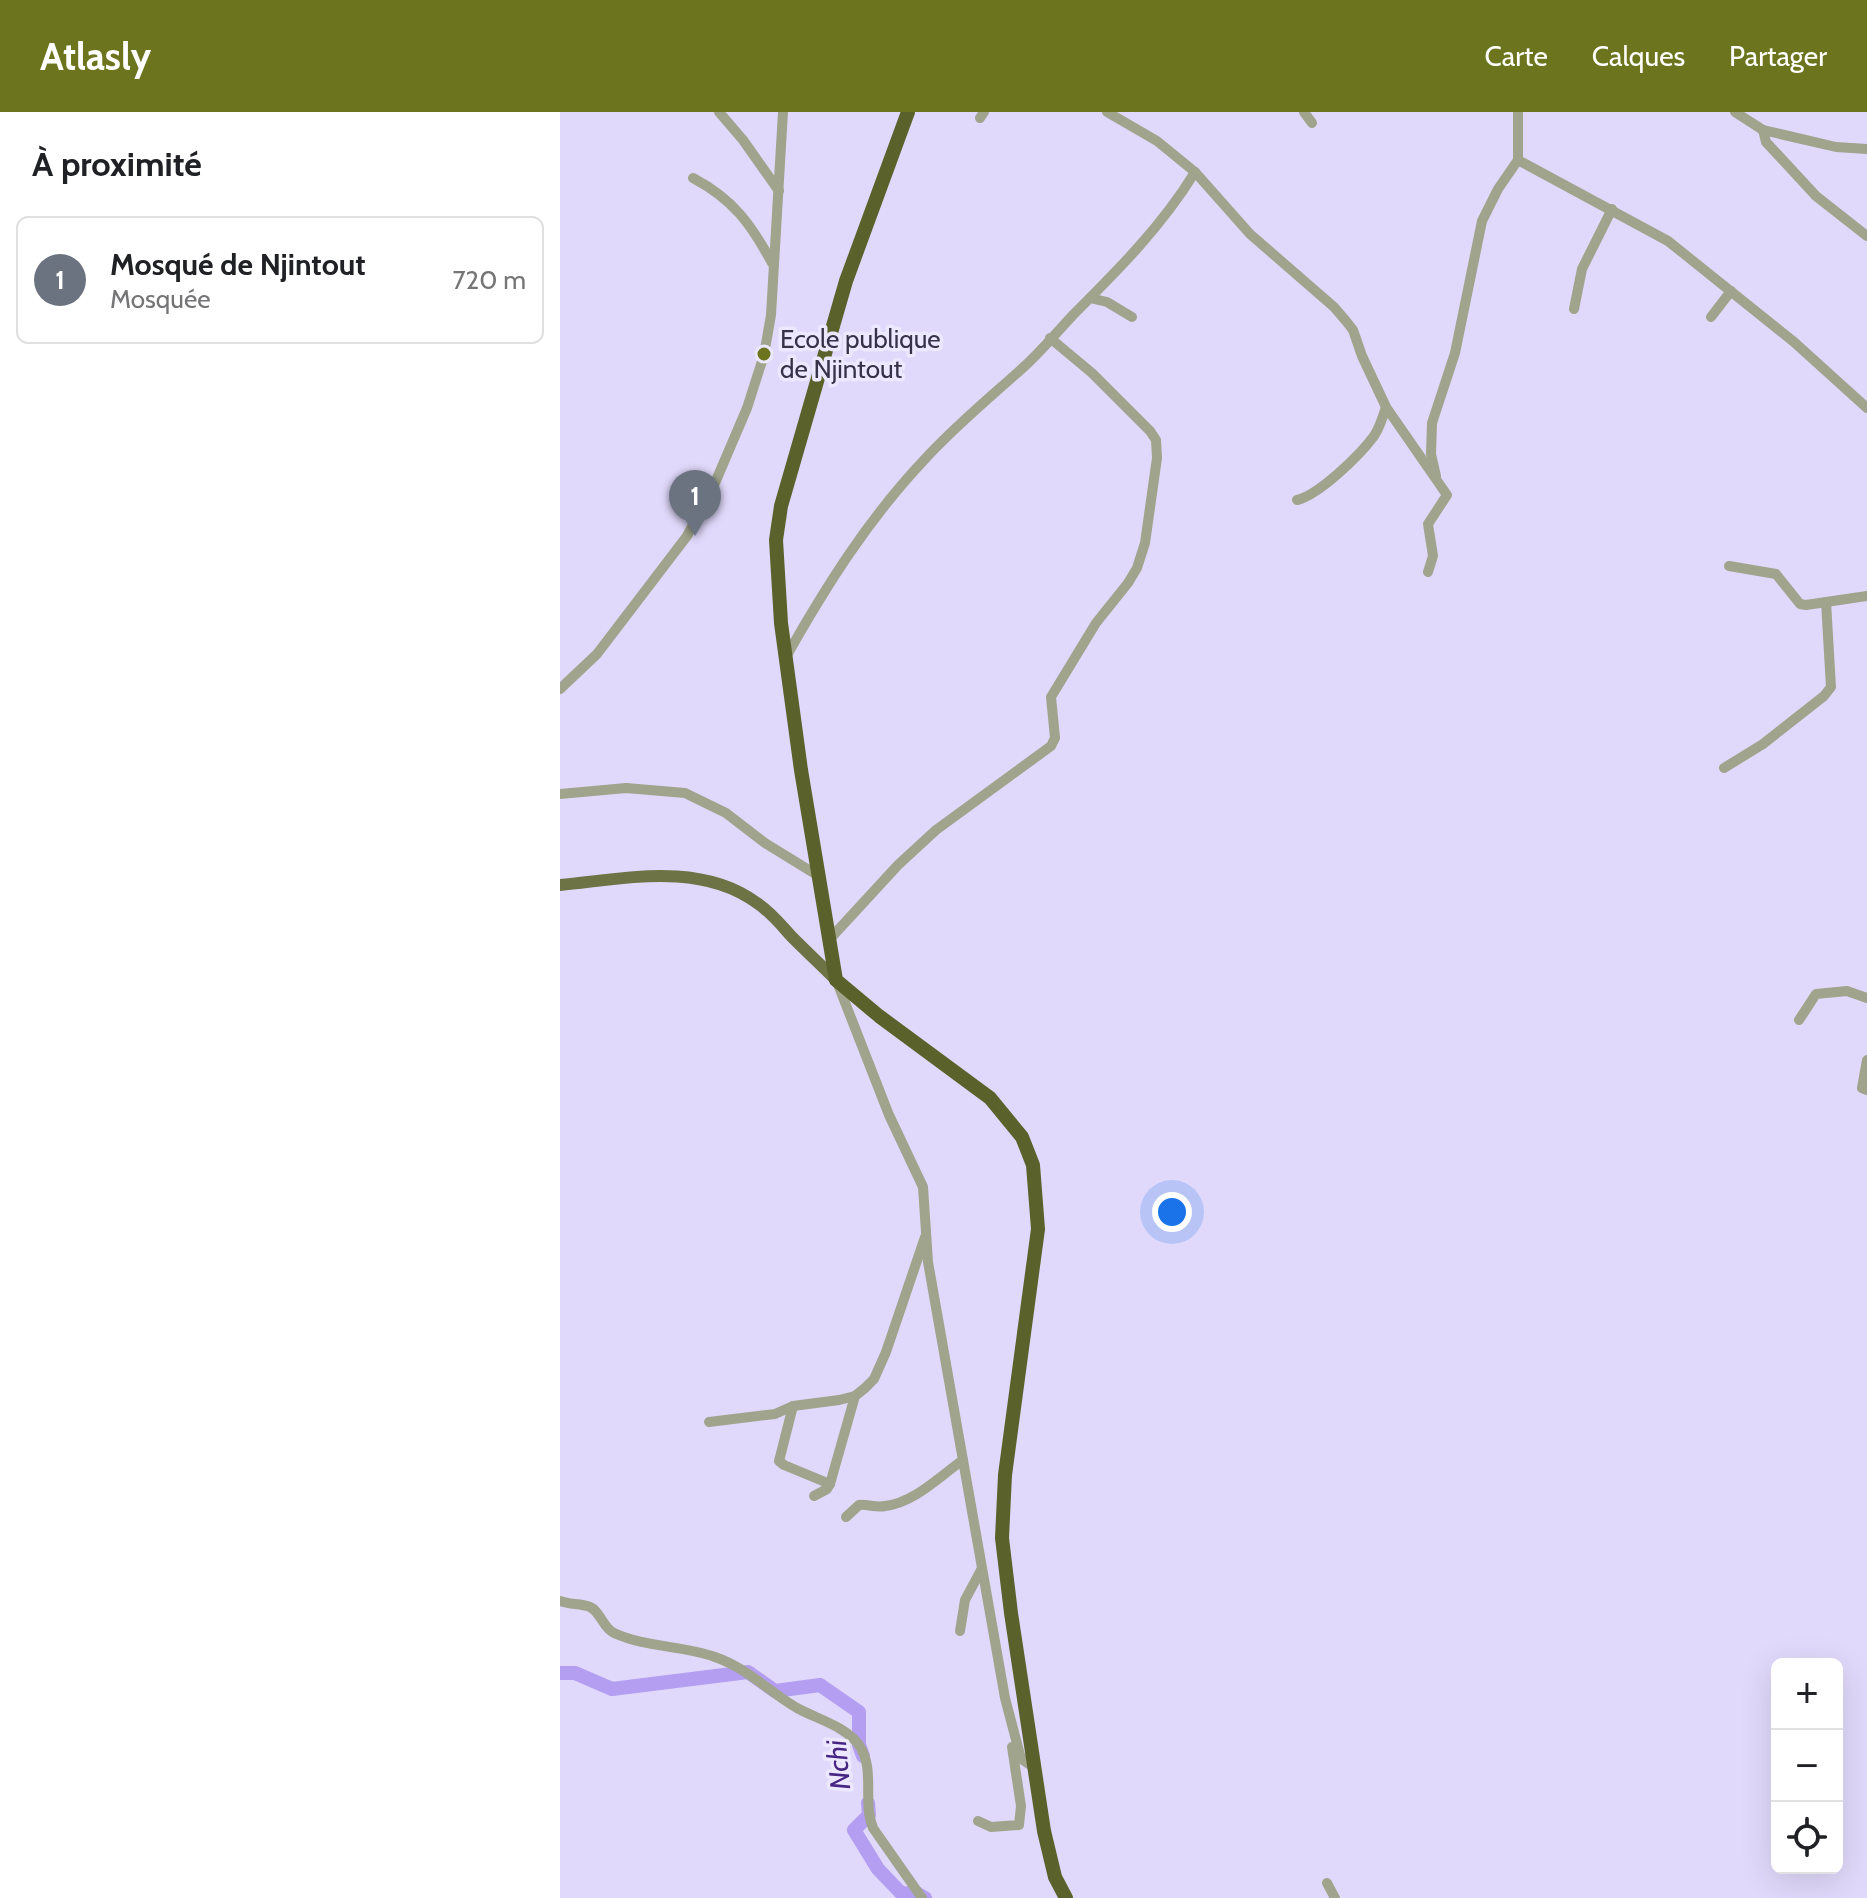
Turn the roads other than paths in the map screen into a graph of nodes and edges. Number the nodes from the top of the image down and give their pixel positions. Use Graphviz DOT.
graph roads {
  1 [pos="719,112"];
  2 [pos="783,112"];
  3 [pos="908,112"];
  4 [pos="1107,112"];
  5 [pos="1304,112"];
  6 [pos="1518,112"];
  7 [pos="1735,112"];
  8 [pos="1312,123"];
  9 [pos="1763,130"];
  10 [pos="1867,149"];
  11 [pos="1518,160"];
  12 [pos="1195,172"];
  13 [pos="693,178"];
  14 [pos="779,191"];
  15 [pos="1612,209"];
  16 [pos="1867,236"];
  17 [pos="773,265"];
  18 [pos="1731,291"];
  19 [pos="1090,298"];
  20 [pos="1574,309"];
  21 [pos="1132,317"];
  22 [pos="1711,317"];
  23 [pos="1050,338"];
  24 [pos="1386,407"];
  25 [pos="1867,408"];
  26 [pos="1437,481"];
  27 [pos="1297,500"];
  28 [pos="1729,566"];
  29 [pos="1428,572"];
  30 [pos="1867,596"];
  31 [pos="1826,602"];
  32 [pos="786,658"];
  33 [pos="560,689"];
  34 [pos="1724,768"];
  35 [pos="560,794"];
  36 [pos="817,875"];
  37 [pos="560,885"];
  38 [pos="828,941"];
  39 [pos="836,980"];
  40 [pos="1867,998"];
  41 [pos="1799,1020"];
  42 [pos="1867,1060"];
  43 [pos="1867,1090"];
  44 [pos="925,1235"];
  45 [pos="855,1396"];
  46 [pos="793,1406"];
  47 [pos="709,1422"];
  48 [pos="963,1460"];
  49 [pos="830,1484"];
  50 [pos="814,1496"];
  51 [pos="846,1517"];
  52 [pos="981,1570"];
  53 [pos="560,1601"];
  54 [pos="960,1631"];
  55 [pos="1012,1729"];
  56 [pos="1035,1768"];
  57 [pos="978,1821"];
  58 [pos="1327,1883"];
  59 [pos="1062,1895"];
  60 [pos="922,1898"];
  61 [pos="1335,1898"];
  1 -- 14 [label="street"];
  2 -- 14 [label="street"];
  3 -- 32 [label="highway"];
  4 -- 12 [label="street"];
  5 -- 8 [label="street"];
  6 -- 11 [label="street"];
  7 -- 9 [label="street"];
  9 -- 10 [label="street"];
  9 -- 16 [label="street"];
  11 -- 15 [label="street"];
  11 -- 26 [label="street"];
  12 -- 19 [label="street"];
  12 -- 24 [label="street"];
  13 -- 17 [label="street"];
  14 -- 17 [label="street"];
  15 -- 18 [label="street"];
  15 -- 20 [label="street"];
  17 -- 33 [label="street"];
  18 -- 22 [label="street"];
  18 -- 25 [label="street"];
  19 -- 21 [label="street"];
  19 -- 23 [label="street"];
  23 -- 32 [label="street"];
  23 -- 38 [label="street"];
  24 -- 26 [label="street"];
  24 -- 27 [label="street"];
  26 -- 29 [label="street"];
  28 -- 31 [label="street"];
  30 -- 31 [label="street"];
  31 -- 34 [label="street"];
  32 -- 36 [label="highway"];
  35 -- 36 [label="street"];
  36 -- 38 [label="highway"];
  37 -- 39 [label="main road"];
  38 -- 39 [label="highway"];
  39 -- 44 [label="street"];
  39 -- 56 [label="highway"];
  40 -- 41 [label="street"];
  42 -- 43 [label="street"];
  44 -- 45 [label="street"];
  44 -- 48 [label="street"];
  45 -- 46 [label="street"];
  45 -- 49 [label="street"];
  46 -- 47 [label="street"];
  46 -- 49 [label="street"];
  48 -- 51 [label="street"];
  48 -- 52 [label="street"];
  49 -- 50 [label="street"];
  52 -- 54 [label="street"];
  52 -- 55 [label="street"];
  53 -- 60 [label="street"];
  55 -- 56 [label="street"];
  55 -- 57 [label="street"];
  56 -- 59 [label="highway"];
  58 -- 61 [label="street"];
}
